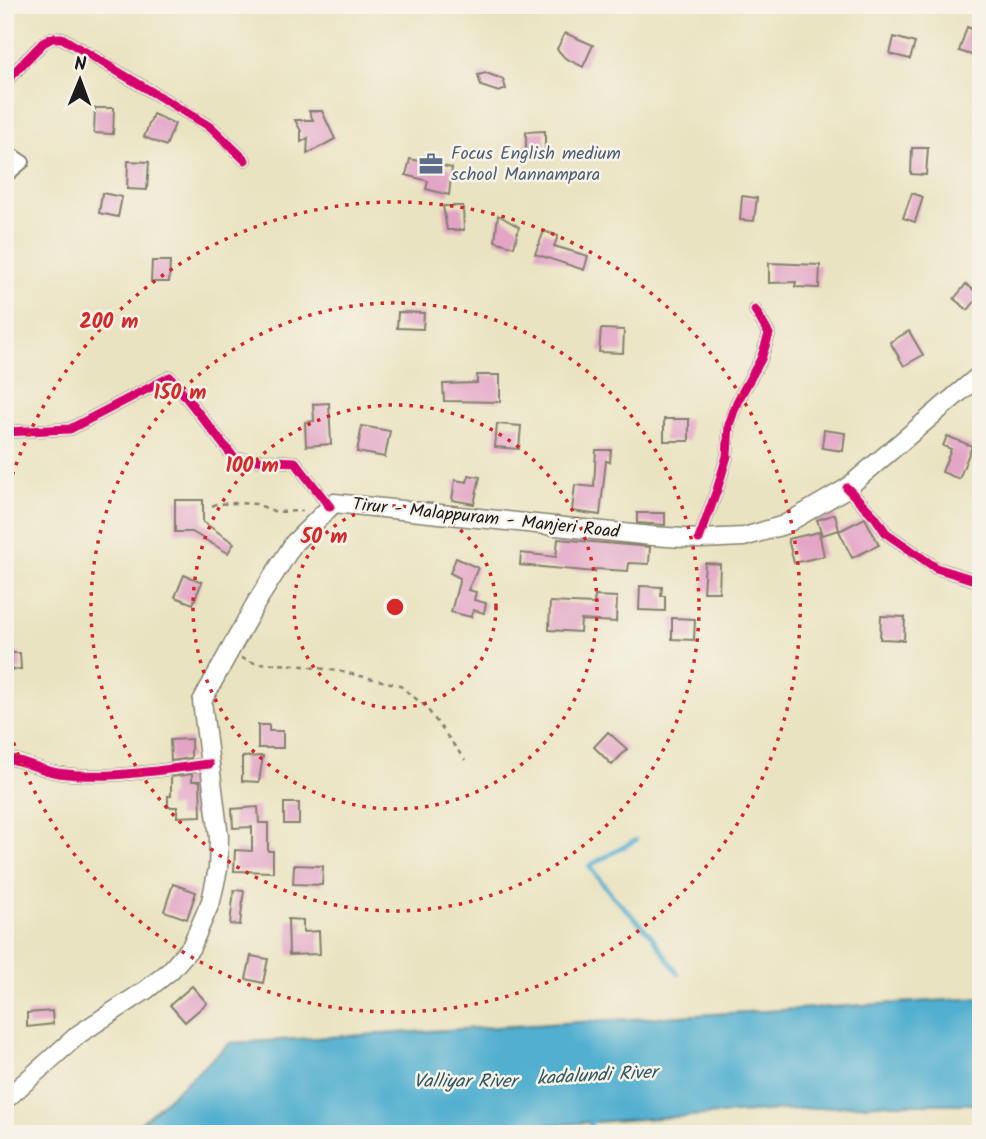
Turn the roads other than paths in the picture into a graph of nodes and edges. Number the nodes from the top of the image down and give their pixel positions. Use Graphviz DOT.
graph roads {
  1 [pos="5,82"];
  2 [pos="5,149"];
  3 [pos="245,160"];
  4 [pos="5,178"];
  5 [pos="755,310"];
  6 [pos="981,374"];
  7 [pos="5,432"];
  8 [pos="847,488"];
  9 [pos="330,507"];
  10 [pos="699,539"];
  11 [pos="981,582"];
  12 [pos="5,758"];
  13 [pos="209,764"];
  14 [pos="5,1100"];
  1 -- 3 [label="street"];
  2 -- 4 [label="street"];
  5 -- 10 [label="street"];
  6 -- 8 [label="main road, Tirur - Malappuram - Manjeri Road"];
  7 -- 9 [label="street"];
  8 -- 10 [label="main road, Tirur - Malappuram - Manjeri Road"];
  8 -- 11 [label="street"];
  9 -- 10 [label="main road, Tirur - Malappuram - Manjeri Road"];
  9 -- 13 [label="main road, Tirur - Malappuram - Manjeri Road"];
  12 -- 13 [label="street"];
  13 -- 14 [label="main road, Tirur - Malappuram - Manjeri Road"];
}
